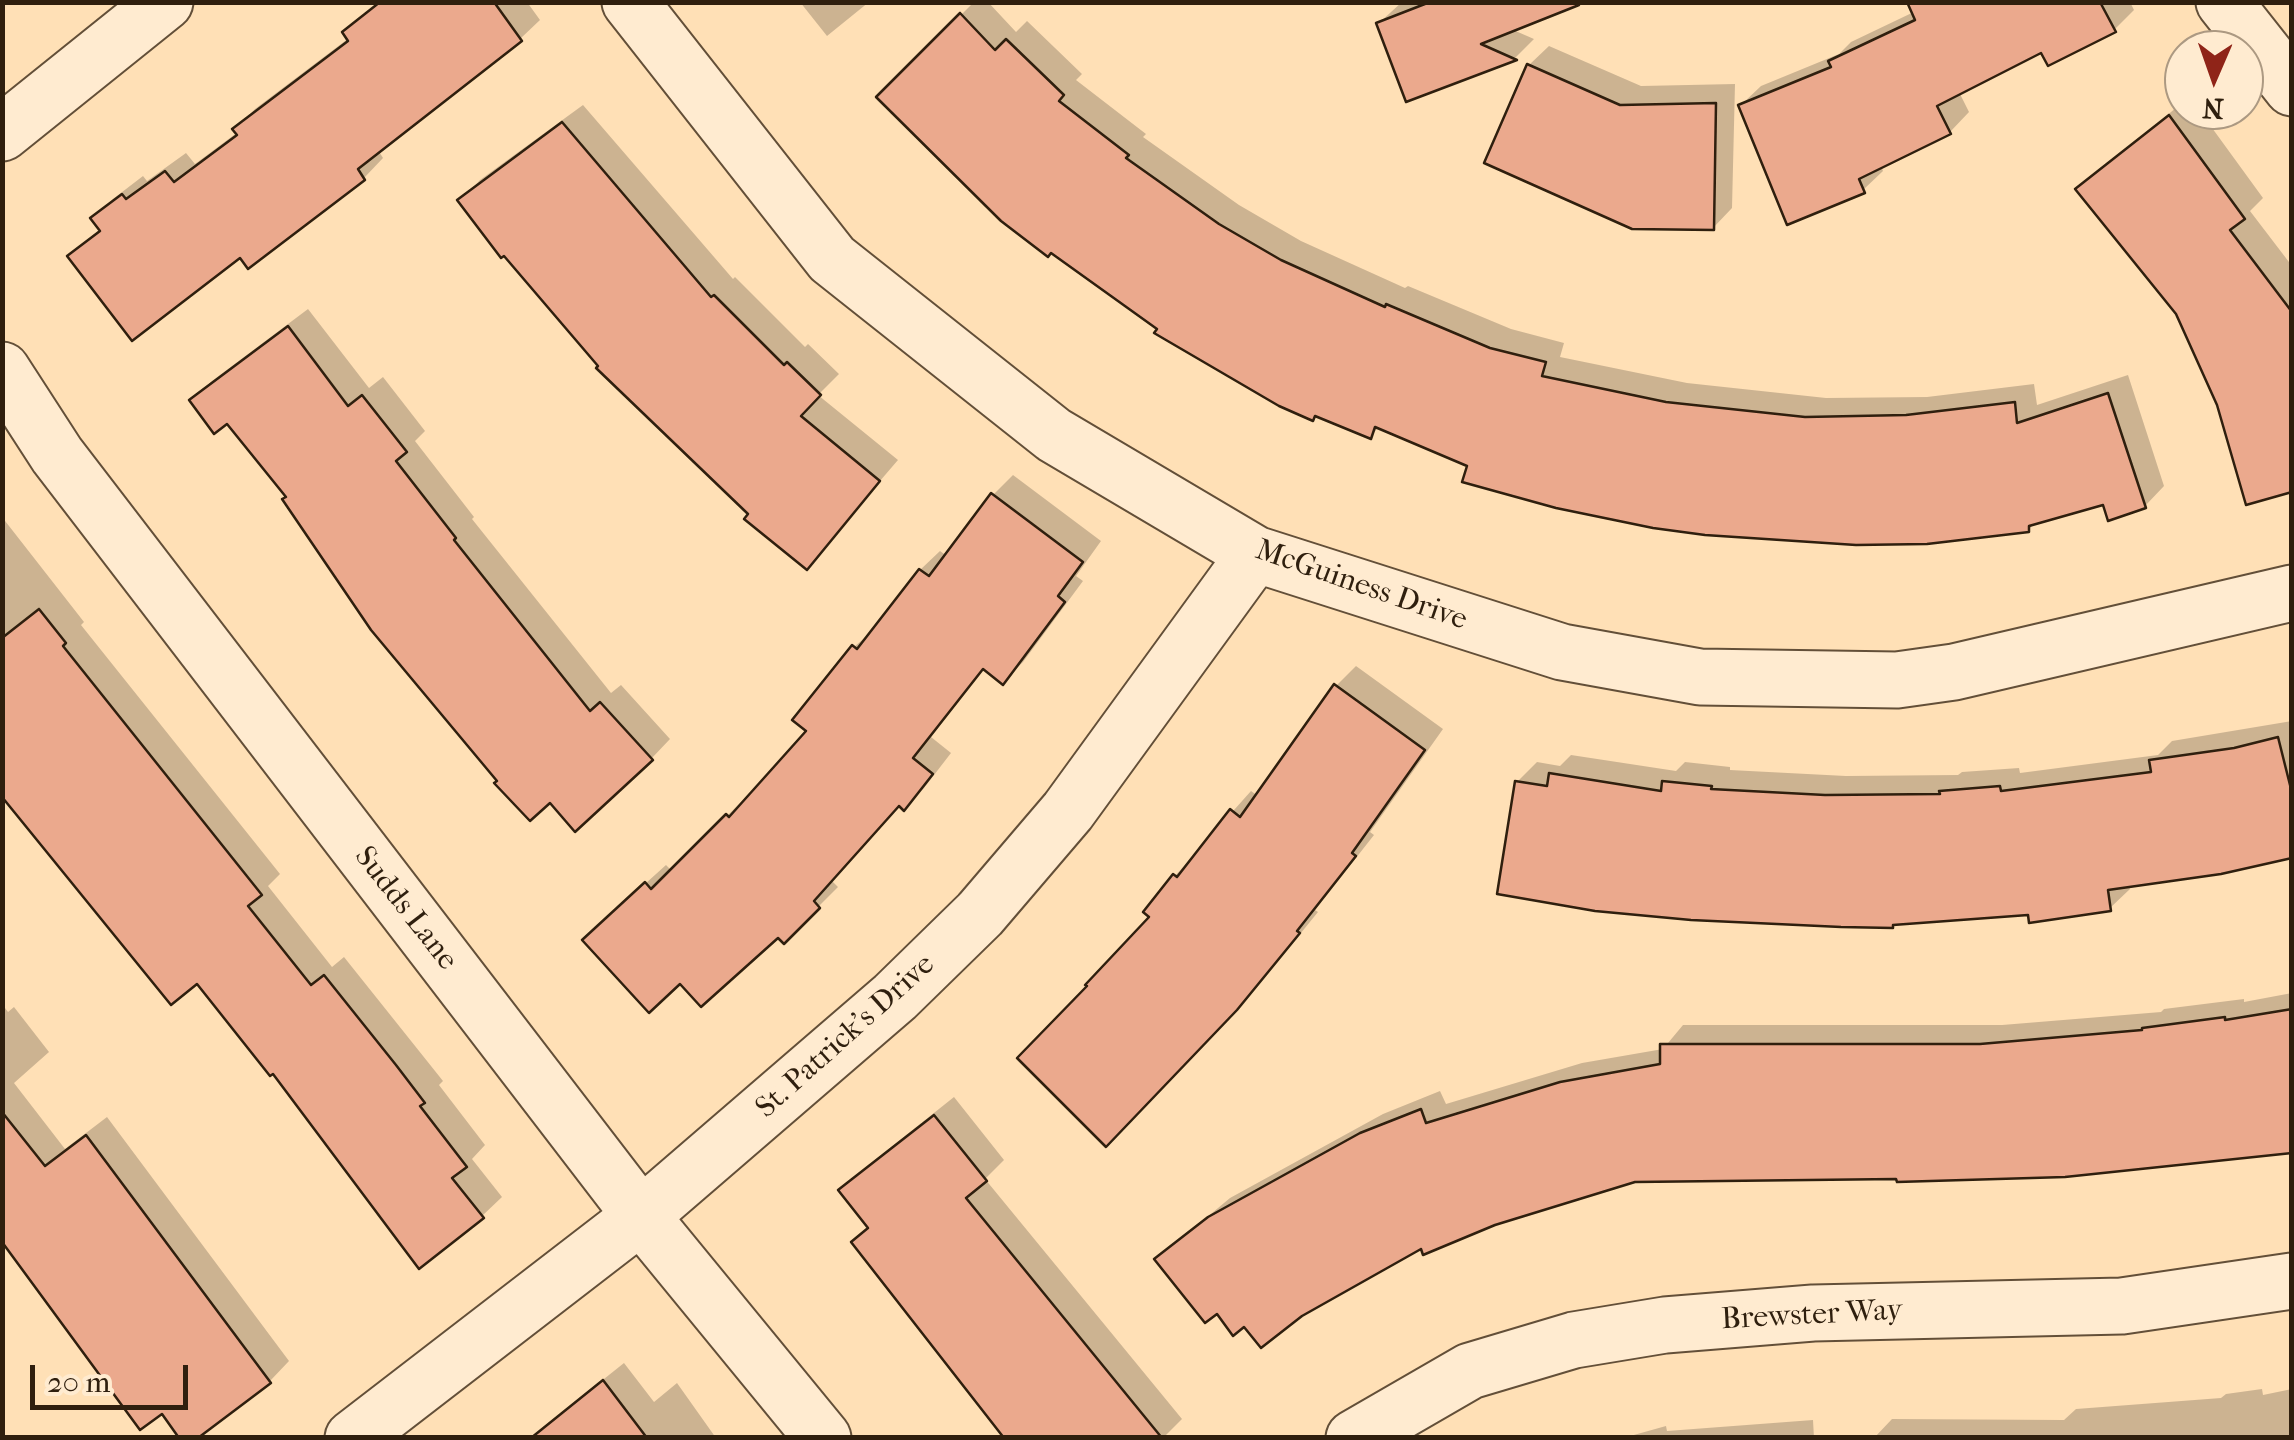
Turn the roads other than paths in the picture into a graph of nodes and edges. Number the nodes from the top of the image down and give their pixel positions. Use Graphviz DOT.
graph roads {
  1 [pos="166,2"];
  2 [pos="630,2"];
  3 [pos="2224,2"];
  4 [pos="2292,88"];
  5 [pos="2,134"];
  6 [pos="2,370"];
  7 [pos="1255,554"];
  8 [pos="2292,593"];
  9 [pos="640,1216"];
  10 [pos="2292,1282"];
  11 [pos="353,1438"];
  12 [pos="823,1438"];
  13 [pos="1354,1438"];
  1 -- 5 [label="street"];
  2 -- 7 [label="street, McGuiness Drive"];
  3 -- 4 [label="street"];
  6 -- 9 [label="street, Sudds Lane"];
  7 -- 8 [label="street, McGuiness Drive"];
  7 -- 9 [label="street, St. Patrick's Drive"];
  9 -- 11 [label="street, St. Patrick's Drive"];
  9 -- 12 [label="street, Sudds Lane"];
  10 -- 13 [label="street, Brewster Way"];
}
